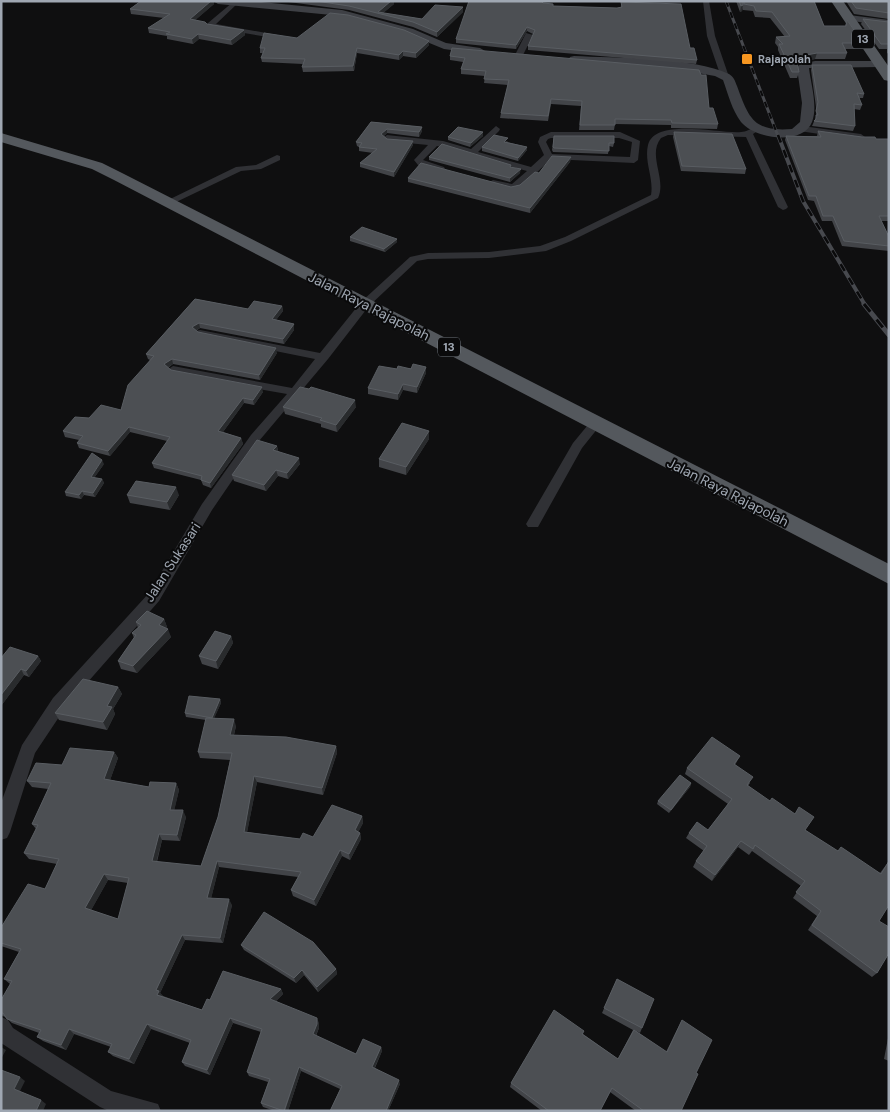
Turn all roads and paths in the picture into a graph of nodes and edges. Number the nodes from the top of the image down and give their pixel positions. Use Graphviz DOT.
graph roads {
  1 [pos="218,1"];
  2 [pos="706,1"];
  3 [pos="836,1"];
  4 [pos="235,3"];
  5 [pos="849,18"];
  6 [pos="889,23"];
  7 [pos="529,35"];
  8 [pos="293,39"];
  9 [pos="493,53"];
  10 [pos="519,55"];
  11 [pos="567,58"];
  12 [pos="880,64"];
  13 [pos="724,74"];
  14 [pos="889,77"];
  15 [pos="496,129"];
  16 [pos="802,129"];
  17 [pos="752,132"];
  18 [pos="861,136"];
  19 [pos="1,137"];
  20 [pos="386,138"];
  21 [pos="434,143"];
  22 [pos="473,152"];
  23 [pos="549,156"];
  24 [pos="277,158"];
  25 [pos="634,160"];
  26 [pos="653,164"];
  27 [pos="532,170"];
  28 [pos="451,172"];
  29 [pos="479,179"];
  30 [pos="512,191"];
  31 [pos="169,202"];
  32 [pos="782,207"];
  33 [pos="365,304"];
  34 [pos="200,333"];
  35 [pos="324,357"];
  36 [pos="173,370"];
  37 [pos="295,392"];
  38 [pos="596,423"];
  39 [pos="533,524"];
  40 [pos="889,575"];
  41 [pos="1,832"];
  42 [pos="1,1027"];
  43 [pos="151,1111"];
  1 -- 4 [label="main road"];
  2 -- 13 [label="street"];
  3 -- 5 [label="highway, 13"];
  4 -- 8 [label="street"];
  4 -- 9 [label="main road"];
  5 -- 6 [label="main road"];
  5 -- 12 [label="highway, 13"];
  7 -- 10 [label="street"];
  11 -- 13 [label="main road"];
  12 -- 14 [label="highway, 13"];
  12 -- 16 [label="main road"];
  13 -- 17 [label="main road"];
  15 -- 22 [label="street"];
  16 -- 17 [label="main road"];
  16 -- 18 [label="street"];
  17 -- 26 [label="street"];
  17 -- 32 [label="street"];
  19 -- 31 [label="highway, Jalan Raya Rajapolah / 13"];
  20 -- 21 [label="street"];
  21 -- 22 [label="street"];
  21 -- 28 [label="street"];
  22 -- 27 [label="street"];
  23 -- 25 [label="street"];
  23 -- 25 [label="street"];
  23 -- 27 [label="street"];
  24 -- 31 [label="street"];
  25 -- 26 [label="street"];
  26 -- 27 [label="street"];
  26 -- 33 [label="street, Jalan Sukasari"];
  27 -- 29 [label="street"];
  27 -- 30 [label="street"];
  31 -- 33 [label="highway, Jalan Raya Rajapolah / 13"];
  33 -- 35 [label="street, Jalan Sukasari"];
  33 -- 38 [label="highway, Jalan Raya Rajapolah / 13"];
  34 -- 35 [label="street"];
  35 -- 37 [label="street, Jalan Sukasari"];
  36 -- 37 [label="street"];
  37 -- 41 [label="street, Jalan Sukasari"];
  38 -- 39 [label="street"];
  38 -- 40 [label="highway, Jalan Raya Rajapolah / 13"];
  42 -- 43 [label="street"];
}
